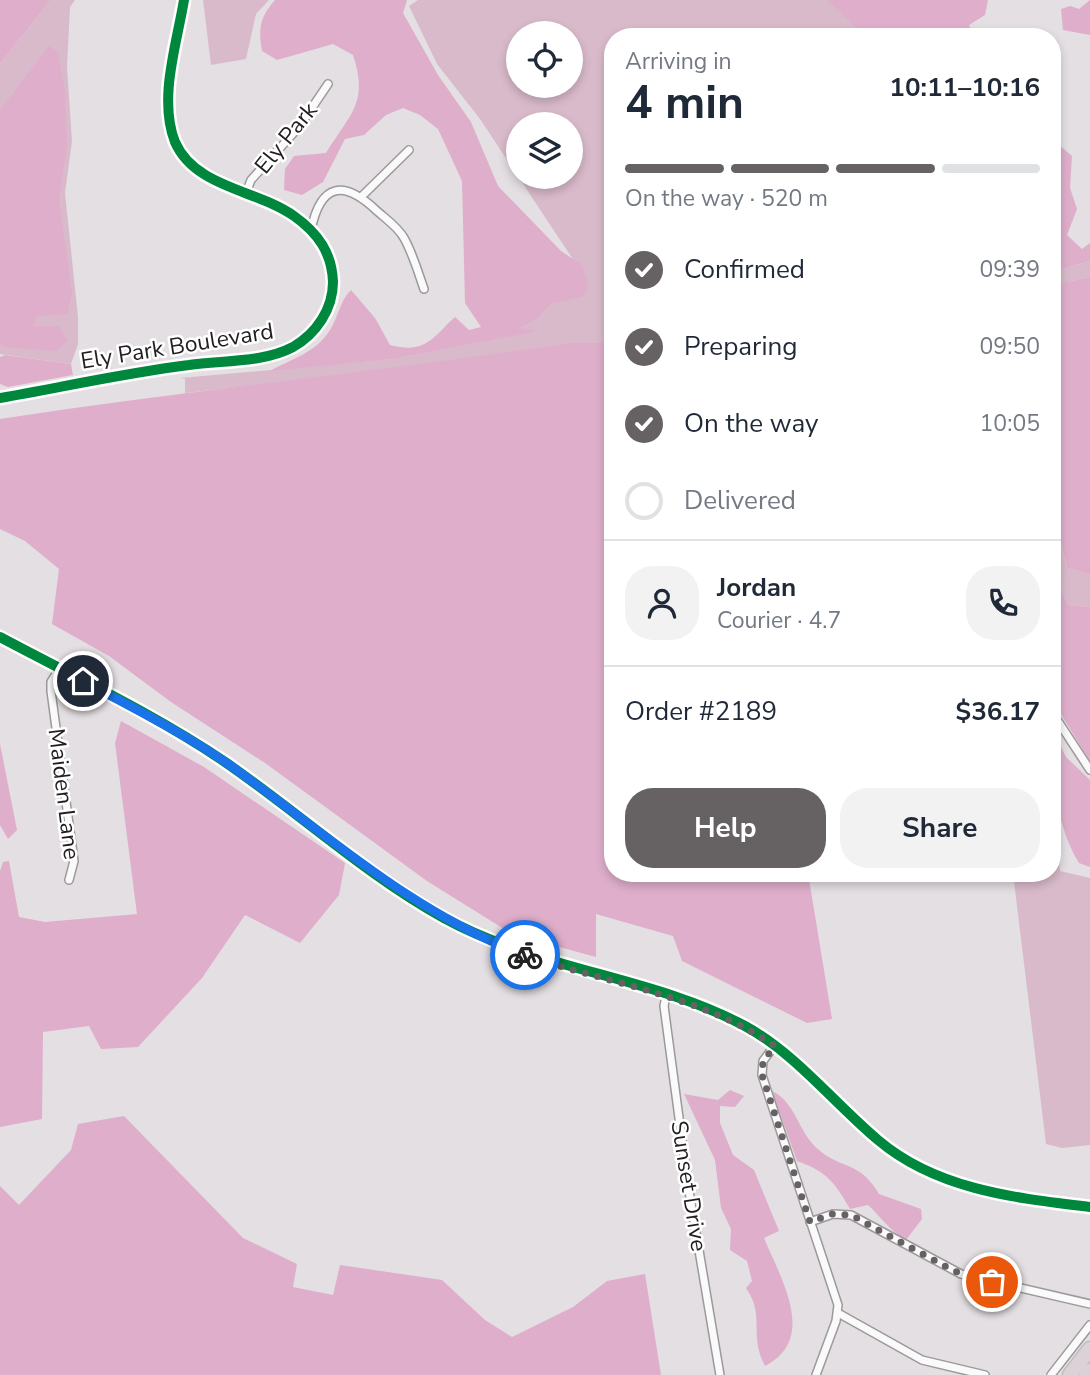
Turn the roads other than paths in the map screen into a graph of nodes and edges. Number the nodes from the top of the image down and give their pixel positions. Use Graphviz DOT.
graph roads {
  1 [pos="184,0"];
  2 [pos="328,85"];
  3 [pos="410,150"];
  4 [pos="246,193"];
  5 [pos="362,197"];
  6 [pos="311,230"];
  7 [pos="424,289"];
  8 [pos="0,398"];
  9 [pos="0,637"];
  10 [pos="60,668"];
  11 [pos="1061,726"];
  12 [pos="1090,770"];
  13 [pos="69,880"];
  14 [pos="666,996"];
  15 [pos="775,1046"];
  16 [pos="1090,1207"];
  17 [pos="810,1222"];
  18 [pos="1090,1304"];
  19 [pos="838,1314"];
  20 [pos="1090,1325"];
  21 [pos="1090,1349"];
  22 [pos="720,1375"];
  23 [pos="816,1375"];
  24 [pos="985,1375"];
  25 [pos="1051,1375"];
  26 [pos="1070,1375"];
  1 -- 4 [label="street, Ely Park Boulevard"];
  2 -- 4 [label="street, Ely Park"];
  3 -- 5 [label="street"];
  4 -- 6 [label="street, Ely Park Boulevard"];
  5 -- 6 [label="street"];
  5 -- 7 [label="street"];
  6 -- 8 [label="street, Ely Park Boulevard"];
  9 -- 10 [label="street"];
  10 -- 13 [label="street, Maiden Lane"];
  10 -- 14 [label="street"];
  11 -- 12 [label="street"];
  14 -- 15 [label="street"];
  14 -- 22 [label="street, Sunset Drive"];
  15 -- 16 [label="street"];
  15 -- 17 [label="street"];
  17 -- 18 [label="street"];
  17 -- 19 [label="street"];
  19 -- 23 [label="street"];
  19 -- 24 [label="street"];
  20 -- 25 [label="street"];
  21 -- 26 [label="highway"];
}
